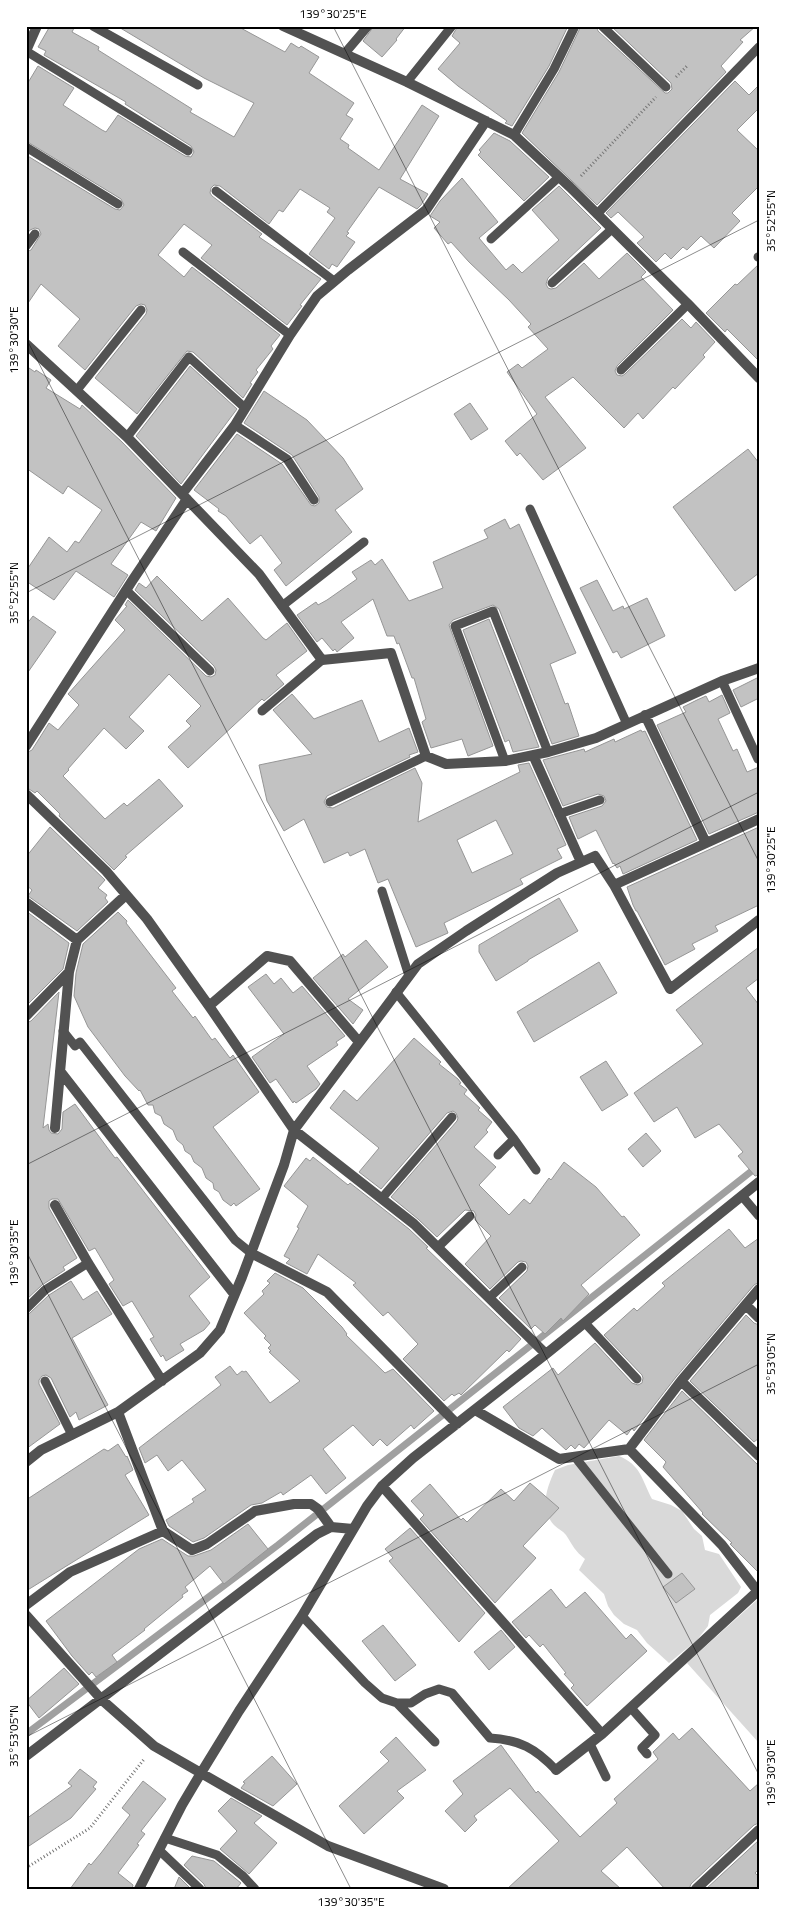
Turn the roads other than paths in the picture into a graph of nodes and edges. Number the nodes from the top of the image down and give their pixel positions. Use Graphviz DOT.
graph roads {
  1 [pos="37,26"];
  2 [pos="93,26"];
  3 [pos="283,26"];
  4 [pos="368,26"];
  5 [pos="452,26"];
  6 [pos="575,26"];
  7 [pos="602,26"];
  8 [pos="759,46"];
  9 [pos="26,51"];
  10 [pos="345,53"];
  11 [pos="407,82"];
  12 [pos="198,84"];
  13 [pos="666,87"];
  14 [pos="486,121"];
  15 [pos="514,135"];
  16 [pos="26,147"];
  17 [pos="188,151"];
  18 [pos="559,177"];
  19 [pos="216,191"];
  20 [pos="118,204"];
  21 [pos="597,214"];
  22 [pos="612,229"];
  23 [pos="35,234"];
  24 [pos="491,239"];
  25 [pos="26,246"];
  26 [pos="183,252"];
  27 [pos="334,281"];
  28 [pos="552,283"];
  29 [pos="688,304"];
  30 [pos="141,310"];
  31 [pos="290,335"];
  32 [pos="26,344"];
  33 [pos="621,370"];
  34 [pos="759,378"];
  35 [pos="77,390"];
  36 [pos="244,407"];
  37 [pos="235,424"];
  38 [pos="127,437"];
  39 [pos="184,497"];
  40 [pos="314,500"];
  41 [pos="530,509"];
  42 [pos="364,542"];
  43 [pos="126,590"];
  44 [pos="282,606"];
  45 [pos="322,660"];
  46 [pos="759,668"];
  47 [pos="210,670"];
  48 [pos="722,681"];
  49 [pos="262,711"];
  50 [pos="645,715"];
  51 [pos="626,722"];
  52 [pos="26,746"];
  53 [pos="548,752"];
  54 [pos="533,755"];
  55 [pos="426,756"];
  56 [pos="758,760"];
  57 [pos="505,761"];
  58 [pos="26,794"];
  59 [pos="600,800"];
  60 [pos="330,802"];
  61 [pos="559,814"];
  62 [pos="759,819"];
  63 [pos="706,843"];
  64 [pos="581,862"];
  65 [pos="614,885"];
  66 [pos="382,891"];
  67 [pos="126,895"];
  68 [pos="27,903"];
  69 [pos="759,920"];
  70 [pos="77,940"];
  71 [pos="69,972"];
  72 [pos="409,976"];
  73 [pos="396,992"];
  74 [pos="209,1006"];
  75 [pos="26,1016"];
  76 [pos="63,1031"];
  77 [pos="359,1042"];
  78 [pos="60,1071"];
  79 [pos="452,1116"];
  80 [pos="55,1128"];
  81 [pos="294,1130"];
  82 [pos="514,1140"];
  83 [pos="498,1155"];
  84 [pos="536,1170"];
  85 [pos="759,1182"];
  86 [pos="742,1196"];
  87 [pos="382,1198"];
  88 [pos="54,1205"];
  89 [pos="470,1216"];
  90 [pos="759,1216"];
  91 [pos="438,1247"];
  92 [pos="251,1253"];
  93 [pos="88,1264"];
  94 [pos="522,1267"];
  95 [pos="759,1289"];
  96 [pos="234,1294"];
  97 [pos="489,1298"];
  98 [pos="746,1305"];
  99 [pos="26,1308"];
  100 [pos="759,1318"];
  101 [pos="585,1323"];
  102 [pos="546,1354"];
  103 [pos="637,1379"];
  104 [pos="45,1381"];
  105 [pos="162,1381"];
  106 [pos="681,1381"];
  107 [pos="475,1410"];
  108 [pos="118,1412"];
  109 [pos="457,1424"];
  110 [pos="72,1435"];
  111 [pos="629,1449"];
  112 [pos="759,1456"];
  113 [pos="575,1457"];
  114 [pos="26,1462"];
  115 [pos="382,1486"];
  116 [pos="331,1527"];
  117 [pos="353,1529"];
  118 [pos="163,1531"];
  119 [pos="668,1574"];
  120 [pos="758,1591"];
  121 [pos="26,1605"];
  122 [pos="26,1615"];
  123 [pos="302,1616"];
  124 [pos="102,1700"];
  125 [pos="397,1703"];
  126 [pos="631,1708"];
  127 [pos="602,1734"];
  128 [pos="435,1742"];
  129 [pos="590,1744"];
  130 [pos="647,1754"];
  131 [pos="26,1756"];
  132 [pos="556,1770"];
  133 [pos="201,1774"];
  134 [pos="606,1777"];
  135 [pos="759,1830"];
  136 [pos="165,1838"];
  137 [pos="159,1850"];
  138 [pos="702,1887"];
  139 [pos="139,1889"];
  140 [pos="200,1889"];
  141 [pos="255,1889"];
  142 [pos="444,1889"];
  1 -- 9 [label="street"];
  2 -- 12 [label="lane"];
  3 -- 10 [label="street"];
  4 -- 10 [label="lane"];
  5 -- 11 [label="lane"];
  6 -- 15 [label="lane"];
  7 -- 13 [label="lane"];
  8 -- 21 [label="lane"];
  9 -- 17 [label="lane"];
  10 -- 11 [label="street"];
  11 -- 14 [label="street"];
  14 -- 15 [label="street"];
  14 -- 27 [label="street"];
  15 -- 18 [label="street"];
  16 -- 20 [label="lane"];
  18 -- 21 [label="street"];
  18 -- 24 [label="lane"];
  19 -- 27 [label="lane"];
  21 -- 22 [label="street"];
  22 -- 28 [label="lane"];
  22 -- 29 [label="street"];
  23 -- 25 [label="lane"];
  26 -- 31 [label="lane"];
  27 -- 31 [label="street"];
  29 -- 33 [label="lane"];
  29 -- 34 [label="street"];
  30 -- 35 [label="lane"];
  31 -- 36 [label="street"];
  32 -- 35 [label="street"];
  35 -- 38 [label="street"];
  36 -- 37 [label="street"];
  36 -- 38 [label="lane"];
  37 -- 39 [label="street"];
  37 -- 40 [label="lane"];
  38 -- 39 [label="street"];
  39 -- 43 [label="street"];
  39 -- 44 [label="street"];
  41 -- 51 [label="lane"];
  42 -- 44 [label="lane"];
  43 -- 47 [label="lane"];
  43 -- 52 [label="street"];
  44 -- 45 [label="street"];
  45 -- 49 [label="lane"];
  45 -- 55 [label="street"];
  46 -- 48 [label="street"];
  48 -- 50 [label="street"];
  48 -- 56 [label="lane"];
  50 -- 51 [label="street"];
  50 -- 63 [label="street"];
  51 -- 53 [label="street"];
  53 -- 54 [label="street"];
  53 -- 57 [label="lane"];
  54 -- 57 [label="street"];
  54 -- 61 [label="street"];
  55 -- 57 [label="street"];
  55 -- 60 [label="lane"];
  58 -- 67 [label="street"];
  59 -- 61 [label="lane"];
  61 -- 64 [label="street"];
  62 -- 63 [label="street"];
  63 -- 65 [label="street"];
  64 -- 65 [label="street"];
  64 -- 72 [label="street"];
  65 -- 69 [label="street"];
  66 -- 72 [label="lane"];
  67 -- 70 [label="street"];
  67 -- 74 [label="street"];
  68 -- 70 [label="street"];
  70 -- 71 [label="street"];
  71 -- 75 [label="street"];
  71 -- 76 [label="street"];
  72 -- 73 [label="street"];
  73 -- 77 [label="street"];
  73 -- 82 [label="lane"];
  74 -- 77 [label="street"];
  74 -- 81 [label="street"];
  76 -- 78 [label="street"];
  76 -- 92 [label="lane"];
  77 -- 81 [label="street"];
  78 -- 80 [label="street"];
  78 -- 96 [label="street"];
  79 -- 87 [label="lane"];
  81 -- 87 [label="street"];
  81 -- 92 [label="street"];
  82 -- 83 [label="lane"];
  82 -- 84 [label="lane"];
  85 -- 86 [label="street"];
  86 -- 90 [label="lane"];
  86 -- 101 [label="street"];
  87 -- 91 [label="street"];
  88 -- 93 [label="street"];
  89 -- 91 [label="lane"];
  91 -- 97 [label="street"];
  92 -- 96 [label="street"];
  92 -- 109 [label="street"];
  93 -- 99 [label="lane"];
  93 -- 105 [label="street"];
  94 -- 97 [label="lane"];
  95 -- 98 [label="street"];
  96 -- 105 [label="street"];
  97 -- 102 [label="street"];
  98 -- 100 [label="street"];
  98 -- 106 [label="street"];
  101 -- 102 [label="street"];
  101 -- 103 [label="lane"];
  102 -- 107 [label="street"];
  104 -- 110 [label="lane"];
  105 -- 108 [label="street"];
  106 -- 111 [label="street"];
  106 -- 112 [label="street"];
  107 -- 109 [label="street"];
  107 -- 113 [label="street"];
  108 -- 110 [label="street"];
  108 -- 118 [label="street"];
  109 -- 115 [label="street"];
  110 -- 114 [label="street"];
  111 -- 113 [label="street"];
  111 -- 120 [label="street"];
  113 -- 119 [label="lane"];
  115 -- 117 [label="street"];
  115 -- 127 [label="street"];
  116 -- 117 [label="street"];
  116 -- 118 [label="street"];
  116 -- 124 [label="street"];
  117 -- 123 [label="street"];
  118 -- 121 [label="street"];
  120 -- 126 [label="street"];
  122 -- 124 [label="street"];
  123 -- 125 [label="lane"];
  123 -- 133 [label="street"];
  124 -- 131 [label="street"];
  124 -- 133 [label="street"];
  125 -- 128 [label="lane"];
  125 -- 132 [label="lane"];
  126 -- 127 [label="street"];
  126 -- 130 [label="lane"];
  127 -- 129 [label="street"];
  129 -- 132 [label="street"];
  129 -- 134 [label="lane"];
  133 -- 136 [label="street"];
  133 -- 142 [label="street"];
  135 -- 138 [label="street"];
  136 -- 137 [label="street"];
  136 -- 141 [label="lane"];
  137 -- 139 [label="street"];
  137 -- 140 [label="lane"];
}
